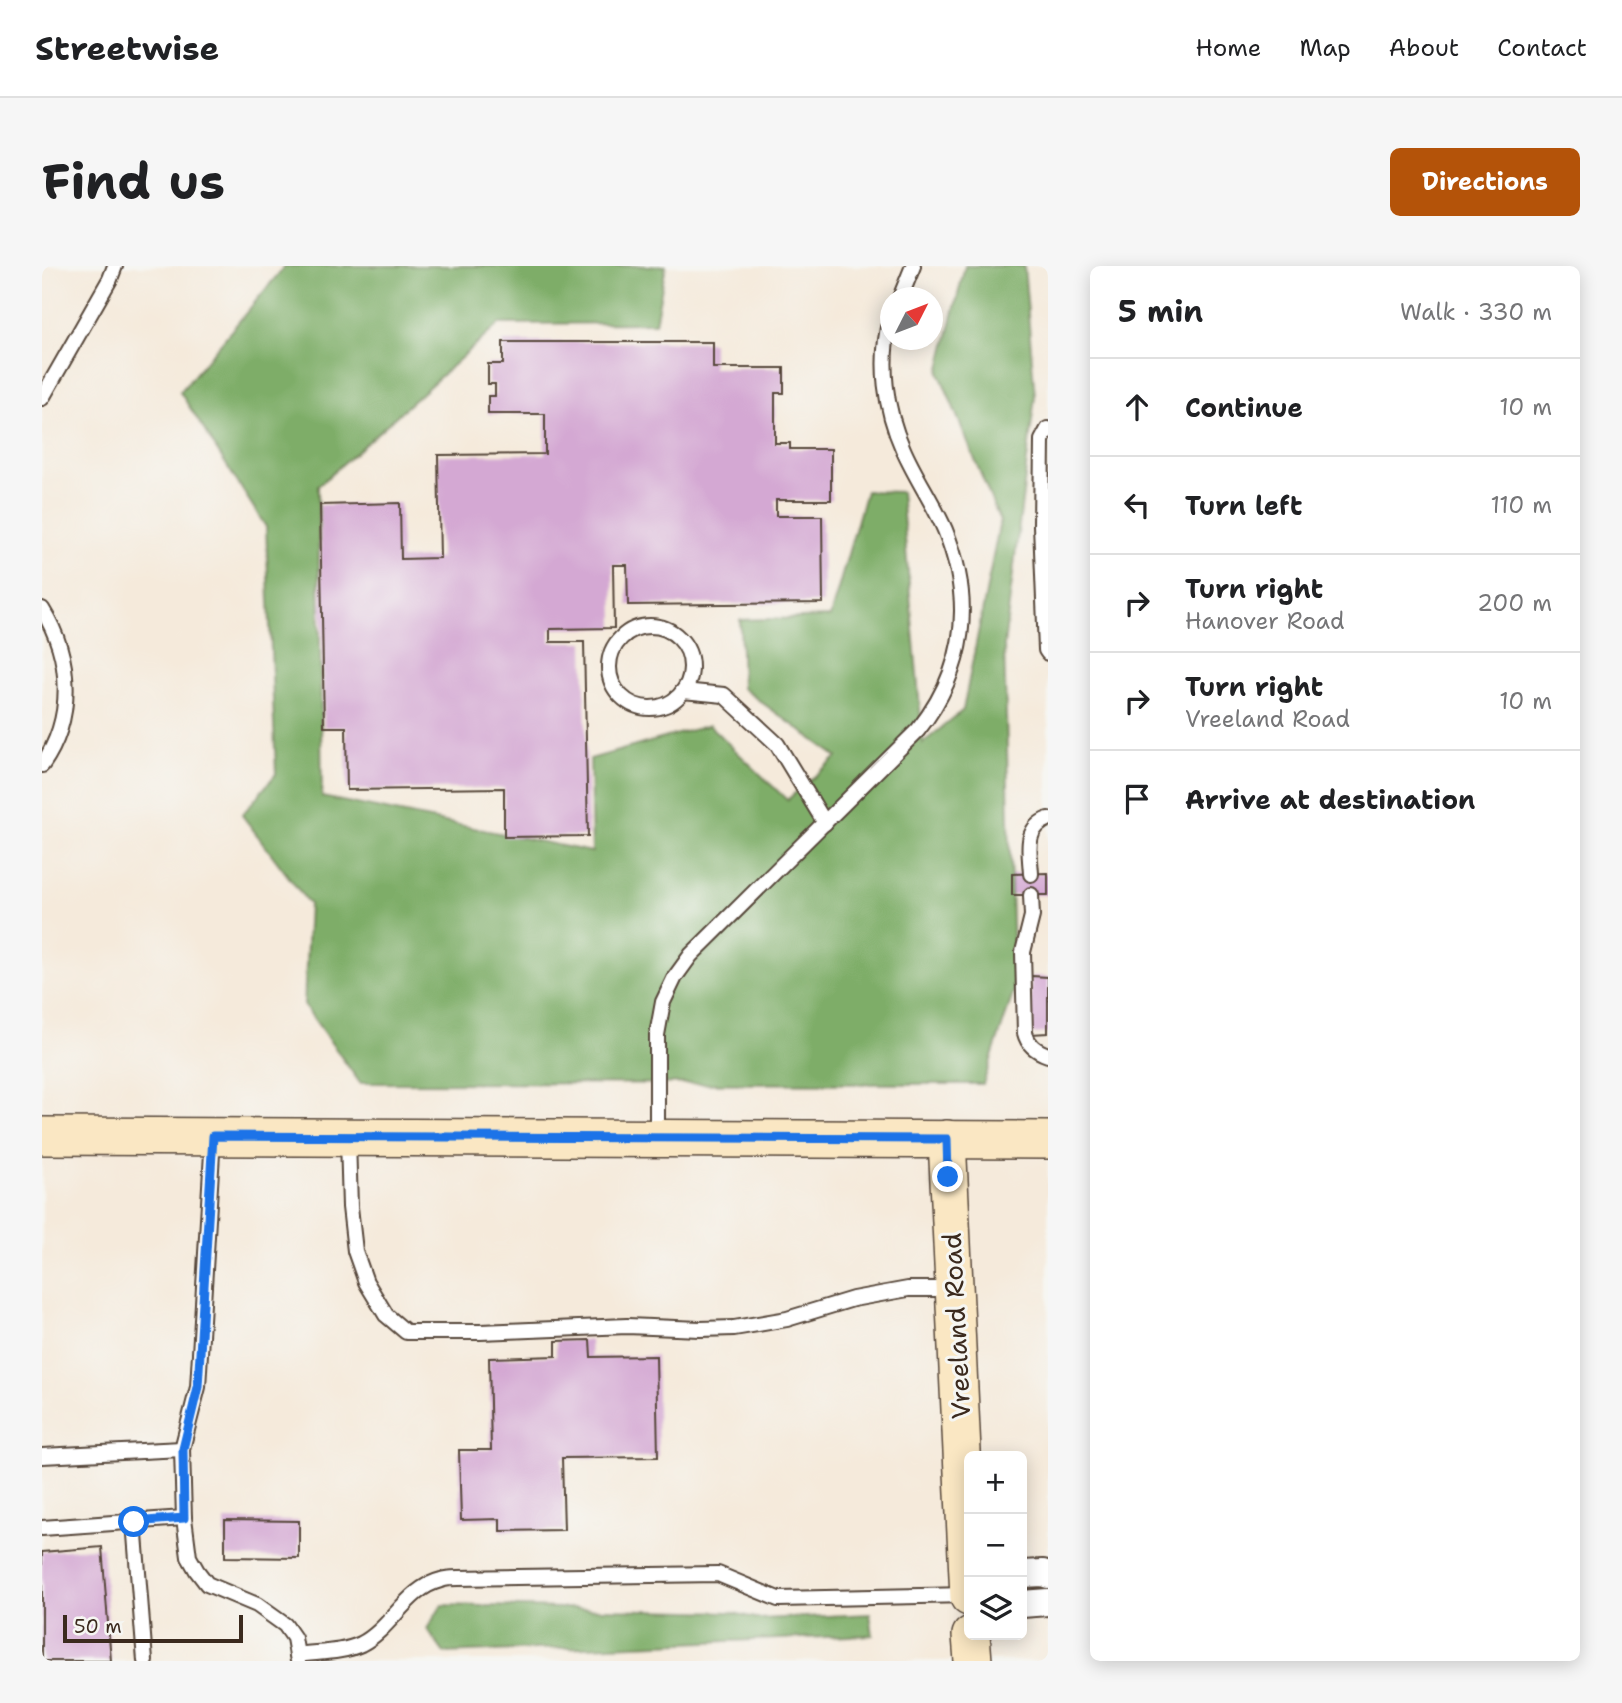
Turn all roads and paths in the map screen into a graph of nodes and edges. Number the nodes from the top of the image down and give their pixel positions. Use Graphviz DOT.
graph roads {
  1 [pos="115,266"];
  2 [pos="913,266"];
  3 [pos="904,287"];
  4 [pos="886,350"];
  5 [pos="42,398"];
  6 [pos="1048,429"];
  7 [pos="1044,530"];
  8 [pos="42,609"];
  9 [pos="1048,653"];
  10 [pos="683,691"];
  11 [pos="42,765"];
  12 [pos="1048,819"];
  13 [pos="825,822"];
  14 [pos="1031,874"];
  15 [pos="1031,895"];
  16 [pos="1048,1055"];
  17 [pos="42,1136"];
  18 [pos="213,1136"];
  19 [pos="348,1137"];
  20 [pos="657,1139"];
  21 [pos="947,1139"];
  22 [pos="1048,1140"];
  23 [pos="954,1289"];
  24 [pos="183,1449"];
  25 [pos="42,1456"];
  26 [pos="184,1518"];
  27 [pos="134,1522"];
  28 [pos="42,1528"];
  29 [pos="1027,1574"];
  30 [pos="1048,1575"];
  31 [pos="969,1577"];
  32 [pos="964,1586"];
  33 [pos="1048,1602"];
  34 [pos="1027,1604"];
  35 [pos="971,1640"];
  36 [pos="297,1658"];
  37 [pos="145,1661"];
  38 [pos="973,1661"];
  1 -- 5 [label="lane"];
  2 -- 3 [label="lane"];
  4 -- 13 [label="lane"];
  6 -- 7 [label="lane"];
  7 -- 9 [label="lane"];
  8 -- 11 [label="lane"];
  10 -- 10 [label="lane"];
  10 -- 13 [label="lane"];
  12 -- 14 [label="lane"];
  13 -- 20 [label="lane"];
  15 -- 16 [label="lane"];
  17 -- 18 [label="street"];
  18 -- 19 [label="street"];
  18 -- 24 [label="lane"];
  19 -- 20 [label="street"];
  19 -- 23 [label="lane"];
  20 -- 21 [label="street"];
  21 -- 22 [label="street"];
  21 -- 23 [label="street, Vreeland Road"];
  23 -- 31 [label="street, Vreeland Road"];
  24 -- 25 [label="lane"];
  24 -- 26 [label="lane"];
  26 -- 27 [label="lane"];
  26 -- 36 [label="lane"];
  27 -- 28 [label="lane"];
  27 -- 37 [label="lane"];
  29 -- 30 [label="street"];
  32 -- 36 [label="lane"];
  33 -- 34 [label="street"];
  35 -- 38 [label="street"];
}
